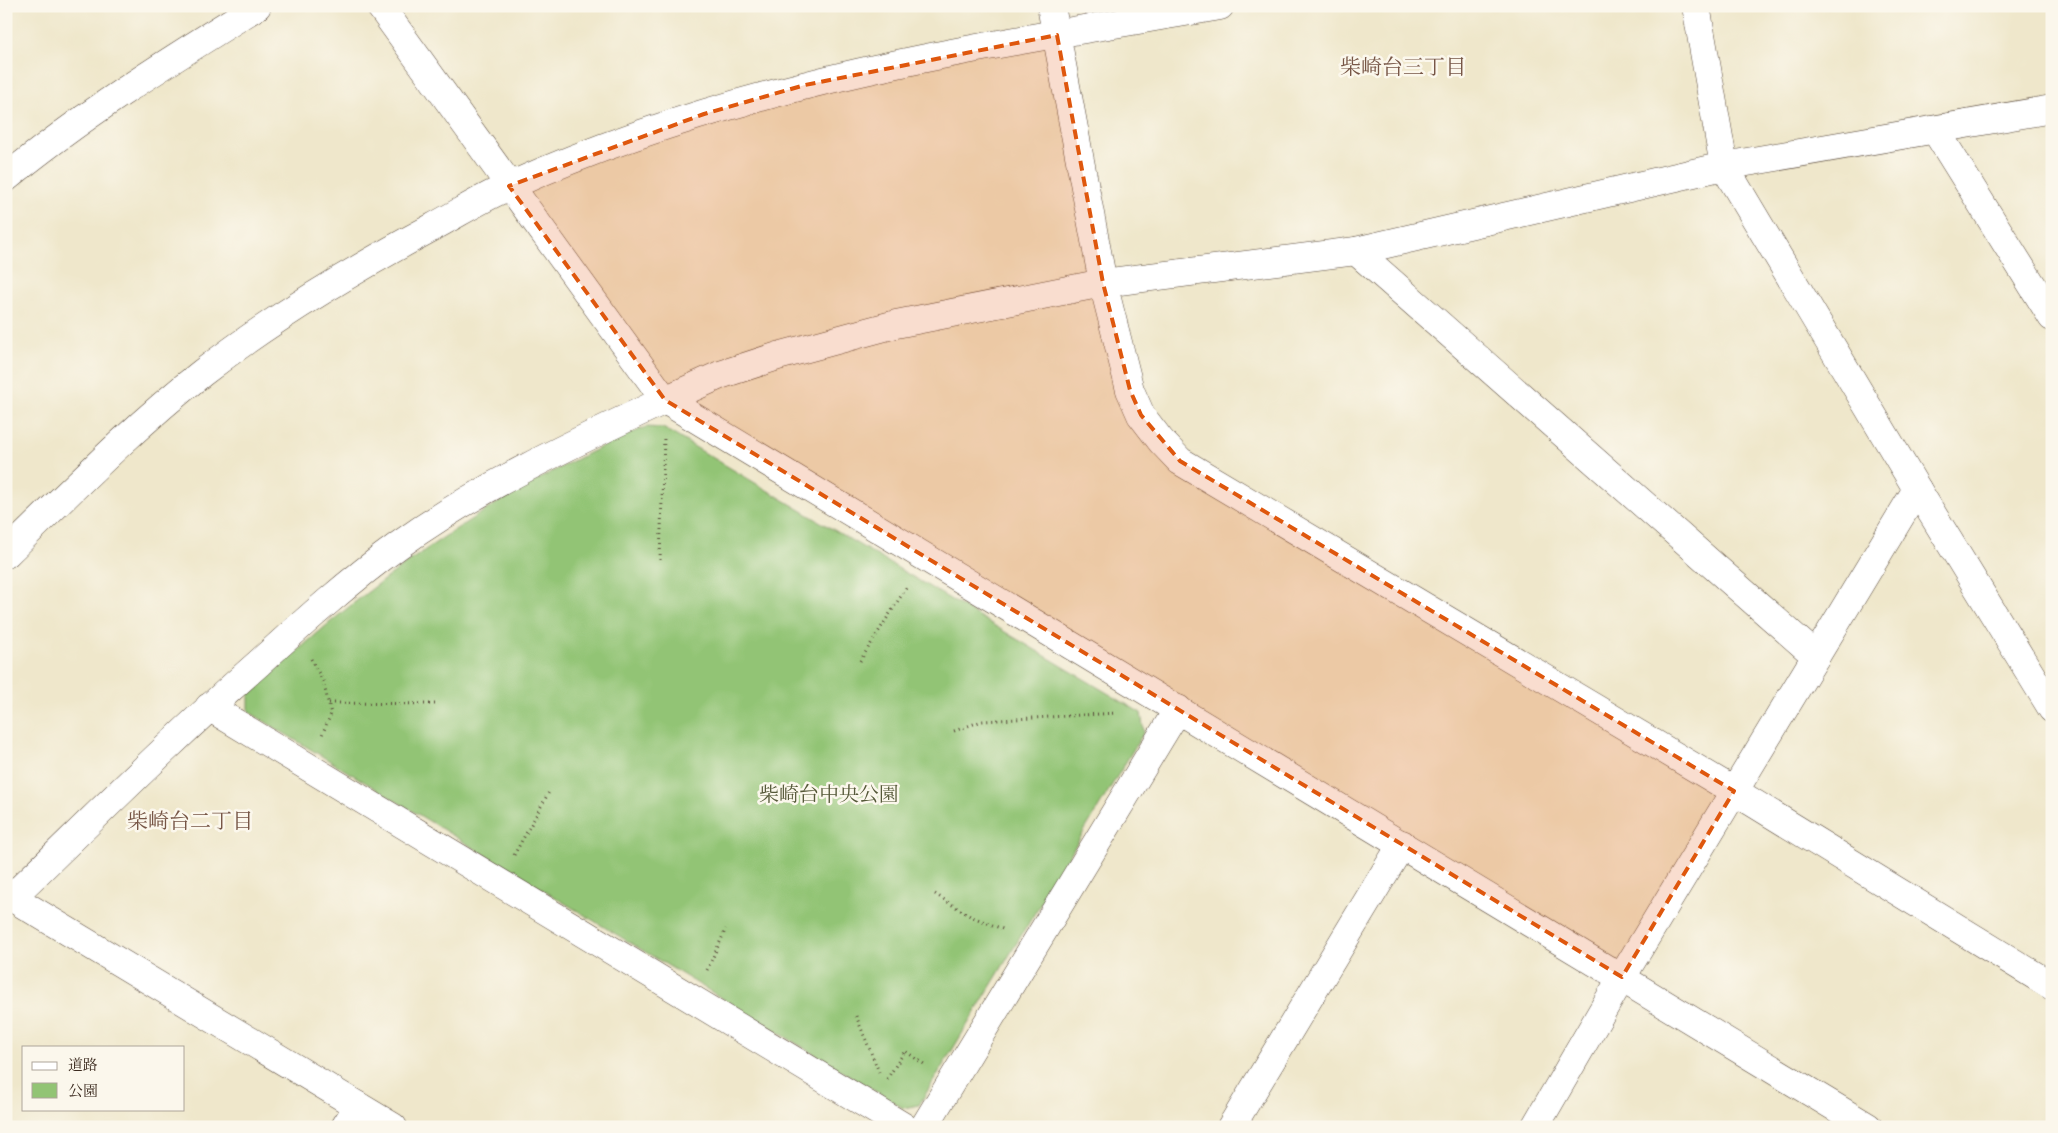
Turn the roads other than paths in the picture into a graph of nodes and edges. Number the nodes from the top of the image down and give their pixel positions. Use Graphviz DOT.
graph roads {
  1 [pos="257,6"];
  2 [pos="380,6"];
  3 [pos="1051,6"];
  4 [pos="1220,6"];
  5 [pos="1696,6"];
  6 [pos="1057,35"];
  7 [pos="2052,109"];
  8 [pos="1936,130"];
  9 [pos="1724,166"];
  10 [pos="6,178"];
  11 [pos="509,186"];
  12 [pos="1356,252"];
  13 [pos="1103,283"];
  14 [pos="2052,317"];
  15 [pos="664,400"];
  16 [pos="1916,489"];
  17 [pos="6,554"];
  18 [pos="1816,656"];
  19 [pos="209,707"];
  20 [pos="2052,709"];
  21 [pos="1178,710"];
  22 [pos="1734,791"];
  23 [pos="1402,844"];
  24 [pos="9,895"];
  25 [pos="1622,977"];
  26 [pos="2052,986"];
  27 [pos="352,1116"];
  28 [pos="393,1127"];
  29 [pos="904,1127"];
  30 [pos="924,1127"];
  31 [pos="1232,1127"];
  32 [pos="1534,1127"];
  33 [pos="1868,1127"];
  1 -- 10 [label="street"];
  2 -- 11 [label="street"];
  3 -- 6 [label="street"];
  4 -- 6 [label="street"];
  5 -- 9 [label="street"];
  6 -- 11 [label="street"];
  6 -- 13 [label="street"];
  7 -- 8 [label="street"];
  8 -- 9 [label="street"];
  8 -- 14 [label="street"];
  9 -- 12 [label="street"];
  9 -- 16 [label="street"];
  11 -- 15 [label="street"];
  11 -- 17 [label="street"];
  12 -- 13 [label="street"];
  12 -- 18 [label="street"];
  13 -- 15 [label="street"];
  13 -- 22 [label="street"];
  15 -- 19 [label="street"];
  15 -- 21 [label="street"];
  16 -- 18 [label="street"];
  16 -- 20 [label="street"];
  18 -- 22 [label="street"];
  19 -- 24 [label="street"];
  19 -- 29 [label="street"];
  21 -- 23 [label="street"];
  21 -- 30 [label="street"];
  22 -- 25 [label="street"];
  22 -- 26 [label="street"];
  23 -- 25 [label="street"];
  23 -- 31 [label="street"];
  24 -- 27 [label="street"];
  25 -- 32 [label="street"];
  25 -- 33 [label="street"];
  27 -- 28 [label="street"];
}
